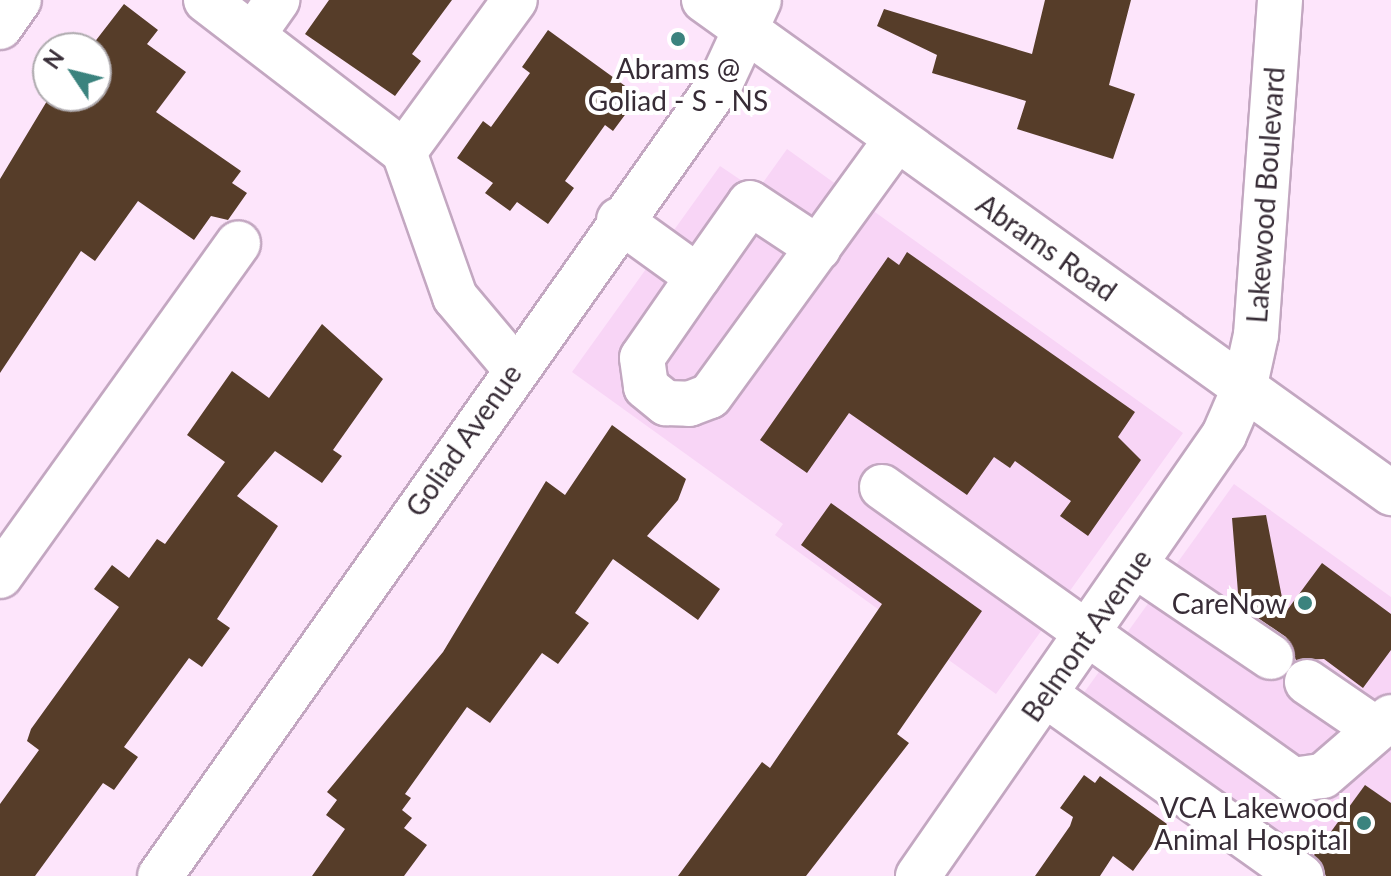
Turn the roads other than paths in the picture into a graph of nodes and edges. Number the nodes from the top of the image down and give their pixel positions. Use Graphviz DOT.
graph roads {
  1 [pos="19,0"];
  2 [pos="206,0"];
  3 [pos="515,0"];
  4 [pos="704,0"];
  5 [pos="1280,0"];
  6 [pos="266,16"];
  7 [pos="753,16"];
  8 [pos="0,27"];
  9 [pos="896,140"];
  10 [pos="404,152"];
  11 [pos="619,220"];
  12 [pos="238,243"];
  13 [pos="818,248"];
  14 [pos="698,277"];
  15 [pos="514,367"];
  16 [pos="1244,389"];
  17 [pos="882,487"];
  18 [pos="1391,493"];
  19 [pos="1135,565"];
  20 [pos="0,576"];
  21 [pos="1087,634"];
  22 [pos="1271,657"];
  23 [pos="1307,682"];
  24 [pos="1046,695"];
  25 [pos="1382,722"];
  26 [pos="1299,875"];
  27 [pos="160,876"];
  28 [pos="918,876"];
  1 -- 8 [label="street"];
  2 -- 6 [label="street"];
  3 -- 10 [label="street"];
  4 -- 7 [label="street, Abrams Road"];
  5 -- 16 [label="street, Lakewood Boulevard"];
  6 -- 10 [label="street"];
  7 -- 9 [label="street, Abrams Road"];
  7 -- 11 [label="street, Goliad Avenue"];
  9 -- 13 [label="street"];
  9 -- 16 [label="street, Abrams Road"];
  10 -- 15 [label="street"];
  11 -- 14 [label="street"];
  11 -- 15 [label="street, Goliad Avenue"];
  12 -- 20 [label="street"];
  13 -- 14 [label="street"];
  13 -- 14 [label="street"];
  15 -- 27 [label="street, Goliad Avenue"];
  16 -- 18 [label="street, Abrams Road"];
  16 -- 19 [label="street, Belmont Avenue"];
  17 -- 21 [label="street"];
  19 -- 21 [label="street, Belmont Avenue"];
  19 -- 22 [label="street"];
  21 -- 24 [label="street, Belmont Avenue"];
  21 -- 25 [label="street"];
  23 -- 25 [label="street"];
  24 -- 26 [label="street"];
  24 -- 28 [label="street, Belmont Avenue"];
}
